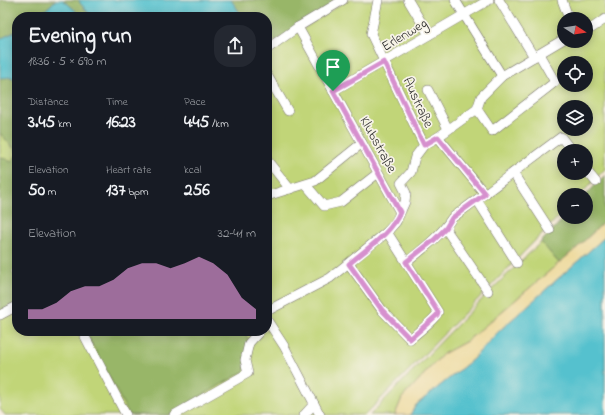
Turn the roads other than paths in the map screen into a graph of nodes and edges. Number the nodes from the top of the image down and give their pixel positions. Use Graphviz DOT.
graph roads {
  1 [pos="343,0"];
  2 [pos="378,0"];
  3 [pos="408,0"];
  4 [pos="455,0"];
  5 [pos="489,0"];
  6 [pos="499,0"];
  7 [pos="562,0"];
  8 [pos="566,12"];
  9 [pos="463,15"];
  10 [pos="605,19"];
  11 [pos="298,27"];
  12 [pos="593,27"];
  13 [pos="429,35"];
  14 [pos="557,43"];
  15 [pos="272,46"];
  16 [pos="537,55"];
  17 [pos="384,62"];
  18 [pos="502,76"];
  19 [pos="272,84"];
  20 [pos="428,90"];
  21 [pos="333,91"];
  22 [pos="477,110"];
  23 [pos="288,111"];
  24 [pos="448,129"];
  25 [pos="438,137"];
  26 [pos="362,143"];
  27 [pos="566,144"];
  28 [pos="424,145"];
  29 [pos="272,166"];
  30 [pos="378,173"];
  31 [pos="513,173"];
  32 [pos="593,178"];
  33 [pos="596,182"];
  34 [pos="306,185"];
  35 [pos="290,189"];
  36 [pos="272,194"];
  37 [pos="485,194"];
  38 [pos="477,200"];
  39 [pos="400,212"];
  40 [pos="446,228"];
  41 [pos="550,230"];
  42 [pos="387,232"];
  43 [pos="406,262"];
  44 [pos="517,263"];
  45 [pos="349,264"];
  46 [pos="488,291"];
  47 [pos="12,309"];
  48 [pos="272,309"];
  49 [pos="0,315"];
  50 [pos="272,328"];
  51 [pos="85,336"];
  52 [pos="255,336"];
  53 [pos="314,404"];
  54 [pos="126,415"];
  55 [pos="174,415"];
  56 [pos="304,415"];
  57 [pos="320,415"];
  1 -- 11 [label="street"];
  2 -- 17 [label="street, Austraße"];
  3 -- 13 [label="street"];
  4 -- 9 [label="street"];
  5 -- 9 [label="street, Erlenweg"];
  6 -- 16 [label="street"];
  7 -- 8 [label="street"];
  9 -- 13 [label="street, Erlenweg"];
  9 -- 18 [label="street"];
  10 -- 12 [label="street"];
  11 -- 15 [label="street"];
  11 -- 21 [label="street, Klubstraße"];
  13 -- 17 [label="street, Erlenweg"];
  14 -- 16 [label="street"];
  16 -- 18 [label="street"];
  16 -- 22 [label="street"];
  17 -- 21 [label="street, Erlenweg"];
  17 -- 28 [label="street, Austraße"];
  18 -- 22 [label="street"];
  19 -- 23 [label="street"];
  20 -- 24 [label="street"];
  21 -- 26 [label="street, Klubstraße"];
  22 -- 24 [label="street"];
  24 -- 25 [label="street"];
  25 -- 28 [label="street"];
  25 -- 37 [label="street"];
  26 -- 30 [label="street, Klubstraße"];
  26 -- 34 [label="street"];
  27 -- 31 [label="street"];
  28 -- 39 [label="street, Austraße"];
  29 -- 35 [label="street"];
  30 -- 34 [label="street"];
  30 -- 39 [label="street, Klubstraße"];
  31 -- 37 [label="street"];
  31 -- 41 [label="street"];
  32 -- 33 [label="street"];
  34 -- 35 [label="street"];
  35 -- 36 [label="street"];
  37 -- 38 [label="street"];
  38 -- 40 [label="street"];
  38 -- 44 [label="street"];
  39 -- 42 [label="street, Austraße"];
  40 -- 43 [label="street"];
  40 -- 46 [label="street"];
  42 -- 43 [label="street"];
  42 -- 45 [label="street, Austraße"];
  43 -- 45 [label="street"];
  45 -- 48 [label="street, Austraße"];
  47 -- 49 [label="street"];
  50 -- 53 [label="street"];
  51 -- 54 [label="street"];
  52 -- 55 [label="street"];
  53 -- 56 [label="street"];
  53 -- 57 [label="street"];
}
